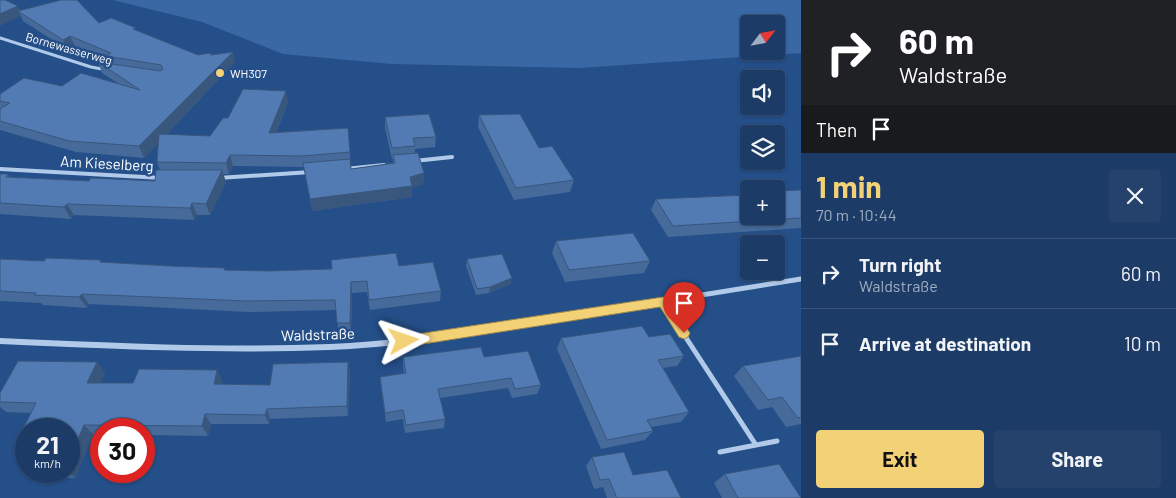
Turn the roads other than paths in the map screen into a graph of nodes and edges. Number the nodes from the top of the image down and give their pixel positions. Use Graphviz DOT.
graph roads {
  1 [pos="0,38"];
  2 [pos="114,71"];
  3 [pos="452,158"];
  4 [pos="403,162"];
  5 [pos="394,164"];
  6 [pos="0,170"];
  7 [pos="336,170"];
  8 [pos="318,171"];
  9 [pos="170,178"];
  10 [pos="214,178"];
  11 [pos="801,278"];
  12 [pos="663,302"];
  13 [pos="0,341"];
  14 [pos="777,441"];
  15 [pos="756,445"];
  16 [pos="720,452"];
  1 -- 2 [label="street, Bornewasserweg"];
  3 -- 4 [label="street"];
  5 -- 7 [label="street"];
  6 -- 9 [label="street, Am Kieselberg"];
  8 -- 10 [label="street"];
  11 -- 12 [label="street, Waldstraße"];
  12 -- 13 [label="street, Waldstraße"];
  12 -- 15 [label="lane"];
  14 -- 15 [label="lane"];
  15 -- 16 [label="lane"];
}
